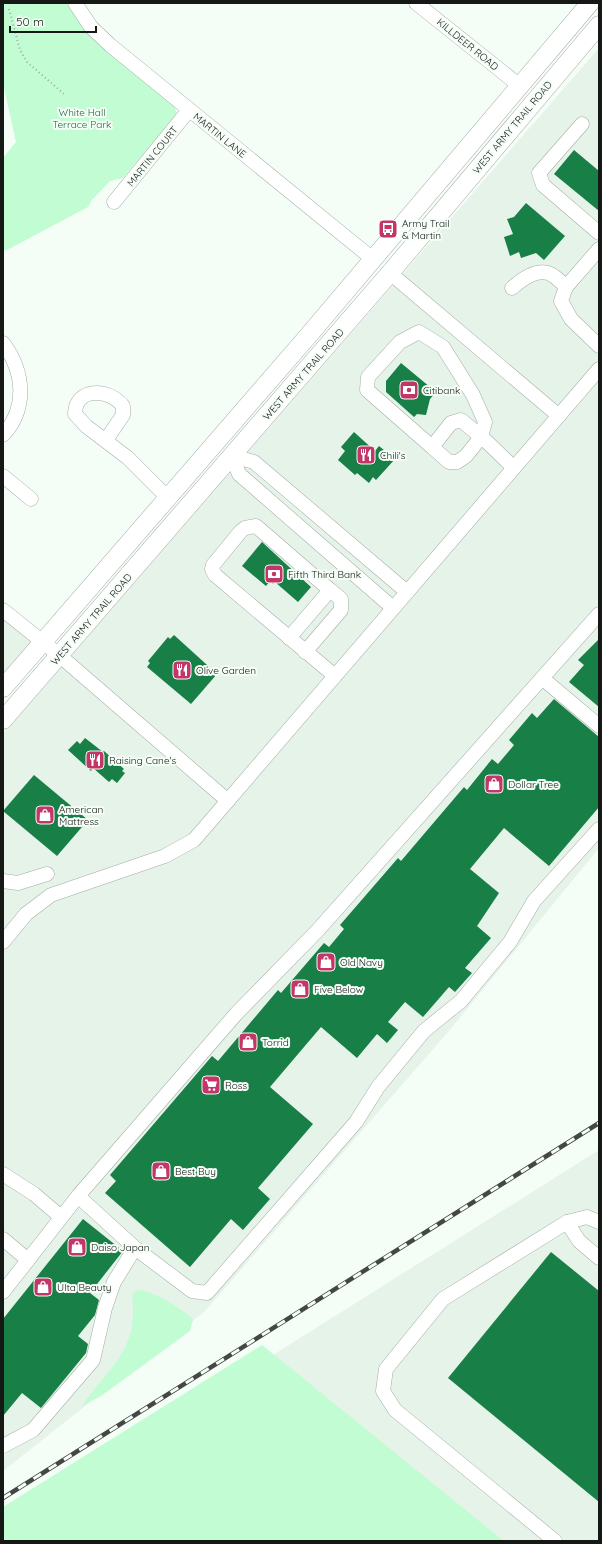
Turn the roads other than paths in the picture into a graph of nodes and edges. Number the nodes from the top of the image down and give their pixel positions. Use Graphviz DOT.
graph roads {
  1 [pos="75,3"];
  2 [pos="416,3"];
  3 [pos="590,3"];
  4 [pos="599,25"];
  5 [pos="520,86"];
  6 [pos="189,110"];
  7 [pos="582,124"];
  8 [pos="114,202"];
  9 [pos="599,233"];
  10 [pos="389,241"];
  11 [pos="599,248"];
  12 [pos="374,260"];
  13 [pos="390,273"];
  14 [pos="566,287"];
  15 [pos="512,288"];
  16 [pos="3,343"];
  17 [pos="599,346"];
  18 [pos="599,369"];
  19 [pos="559,416"];
  20 [pos="3,435"];
  21 [pos="481,437"];
  22 [pos="106,440"];
  23 [pos="217,441"];
  24 [pos="432,447"];
  25 [pos="232,456"];
  26 [pos="514,468"];
  27 [pos="3,476"];
  28 [pos="168,498"];
  29 [pos="32,499"];
  30 [pos="330,590"];
  31 [pos="408,592"];
  32 [pos="393,608"];
  33 [pos="3,610"];
  34 [pos="599,614"];
  35 [pos="289,638"];
  36 [pos="43,642"];
  37 [pos="305,652"];
  38 [pos="59,655"];
  39 [pos="335,676"];
  40 [pos="542,678"];
  41 [pos="3,688"];
  42 [pos="3,720"];
  43 [pos="599,726"];
  44 [pos="228,801"];
  45 [pos="599,829"];
  46 [pos="48,874"];
  47 [pos="3,881"];
  48 [pos="3,942"];
  49 [pos="3,1174"];
  50 [pos="78,1196"];
  51 [pos="61,1217"];
  52 [pos="567,1222"];
  53 [pos="599,1222"];
  54 [pos="3,1239"];
  55 [pos="135,1248"];
  56 [pos="599,1258"];
  57 [pos="28,1260"];
  58 [pos="3,1292"];
  59 [pos="3,1446"];
  60 [pos="555,1541"];
  1 -- 6 [label="street, MARTIN LANE"];
  2 -- 5 [label="street, KILLDEER ROAD"];
  3 -- 5 [label="main road, WEST ARMY TRAIL ROAD"];
  4 -- 13 [label="main road, WEST ARMY TRAIL ROAD"];
  5 -- 10 [label="main road, WEST ARMY TRAIL ROAD"];
  6 -- 8 [label="street, MARTIN COURT"];
  6 -- 12 [label="street, MARTIN LANE"];
  7 -- 9 [label="street"];
  10 -- 12 [label="main road, WEST ARMY TRAIL ROAD"];
  10 -- 13 [label="main road"];
  11 -- 14 [label="street"];
  12 -- 23 [label="main road, WEST ARMY TRAIL ROAD"];
  13 -- 19 [label="street"];
  13 -- 25 [label="main road, WEST ARMY TRAIL ROAD"];
  14 -- 15 [label="street"];
  14 -- 17 [label="street"];
  16 -- 20 [label="street"];
  18 -- 19 [label="street"];
  19 -- 26 [label="street"];
  21 -- 24 [label="street"];
  21 -- 24 [label="street"];
  21 -- 24 [label="street"];
  21 -- 26 [label="street"];
  22 -- 28 [label="street"];
  23 -- 25 [label="main road"];
  23 -- 28 [label="main road, WEST ARMY TRAIL ROAD"];
  25 -- 31 [label="street"];
  25 -- 32 [label="street"];
  25 -- 38 [label="main road, WEST ARMY TRAIL ROAD"];
  26 -- 31 [label="street"];
  27 -- 29 [label="street"];
  28 -- 36 [label="main road, WEST ARMY TRAIL ROAD"];
  30 -- 35 [label="street"];
  30 -- 35 [label="street"];
  30 -- 37 [label="street"];
  31 -- 32 [label="street"];
  32 -- 39 [label="street"];
  33 -- 36 [label="street"];
  34 -- 40 [label="street"];
  35 -- 37 [label="street"];
  36 -- 38 [label="street"];
  36 -- 41 [label="main road, WEST ARMY TRAIL ROAD"];
  37 -- 39 [label="street"];
  38 -- 42 [label="main road, WEST ARMY TRAIL ROAD"];
  38 -- 44 [label="street"];
  39 -- 44 [label="street"];
  40 -- 43 [label="street"];
  40 -- 50 [label="street"];
  44 -- 48 [label="street"];
  45 -- 55 [label="street"];
  46 -- 47 [label="street"];
  49 -- 51 [label="street"];
  50 -- 51 [label="street"];
  50 -- 55 [label="street"];
  51 -- 57 [label="street"];
  52 -- 53 [label="street"];
  52 -- 56 [label="street"];
  52 -- 60 [label="street"];
  54 -- 57 [label="street"];
  55 -- 59 [label="street"];
  57 -- 58 [label="street"];
}
